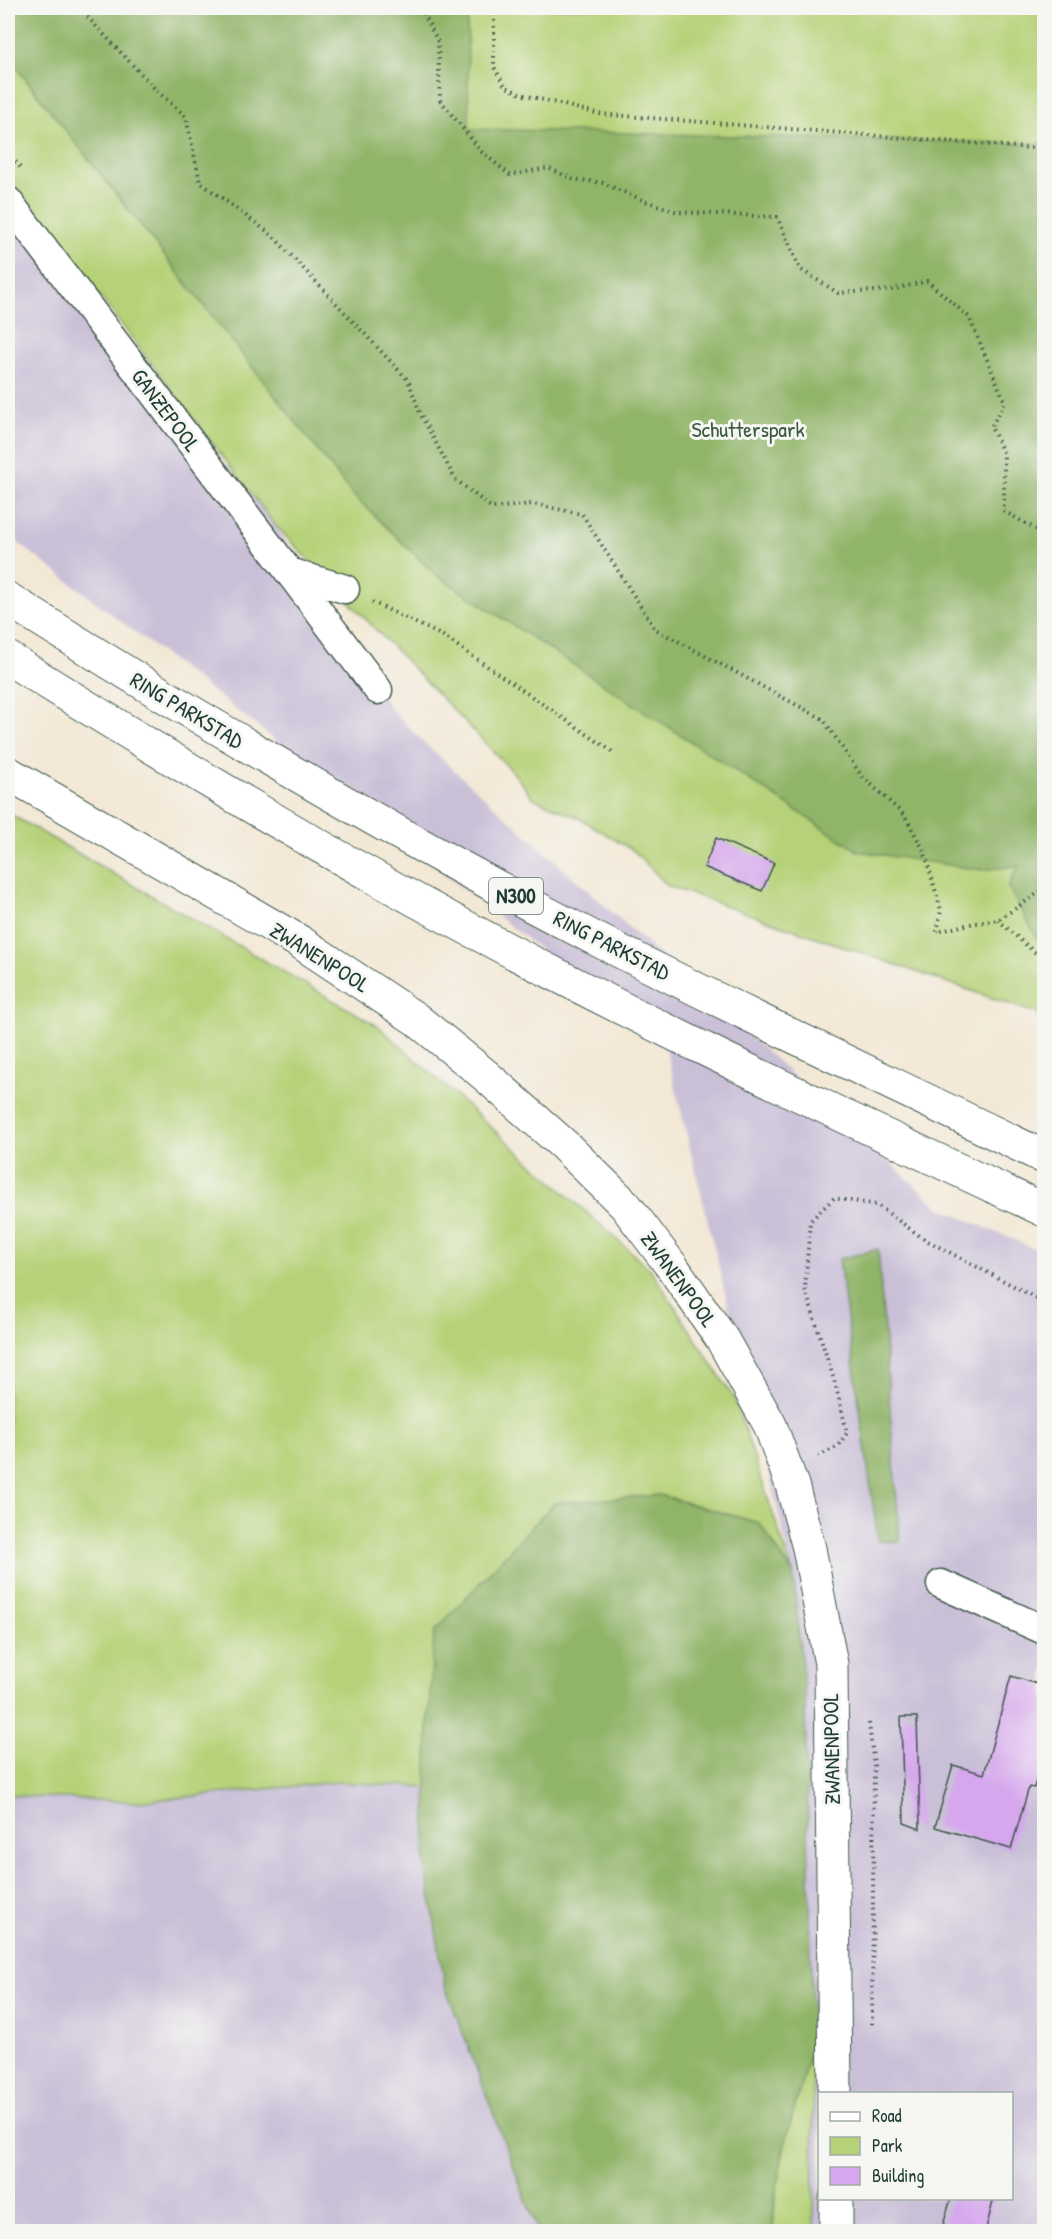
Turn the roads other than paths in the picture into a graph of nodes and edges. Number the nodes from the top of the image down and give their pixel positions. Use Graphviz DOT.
graph roads {
  1 [pos="8,201"];
  2 [pos="289,572"];
  3 [pos="345,589"];
  4 [pos="8,599"];
  5 [pos="8,658"];
  6 [pos="378,690"];
  7 [pos="8,773"];
  8 [pos="1044,1157"];
  9 [pos="1044,1209"];
  10 [pos="941,1584"];
  11 [pos="1044,1630"];
  12 [pos="835,2092"];
  13 [pos="836,2200"];
  14 [pos="836,2232"];
  1 -- 2 [label="street, GANZEPOOL"];
  2 -- 3 [label="street"];
  2 -- 6 [label="street, GANZEPOOL"];
  4 -- 8 [label="main road, RING PARKSTAD / N300"];
  5 -- 9 [label="main road, N300"];
  7 -- 12 [label="main road, ZWANENPOOL"];
  10 -- 11 [label="street"];
  13 -- 14 [label="main road"];
}
